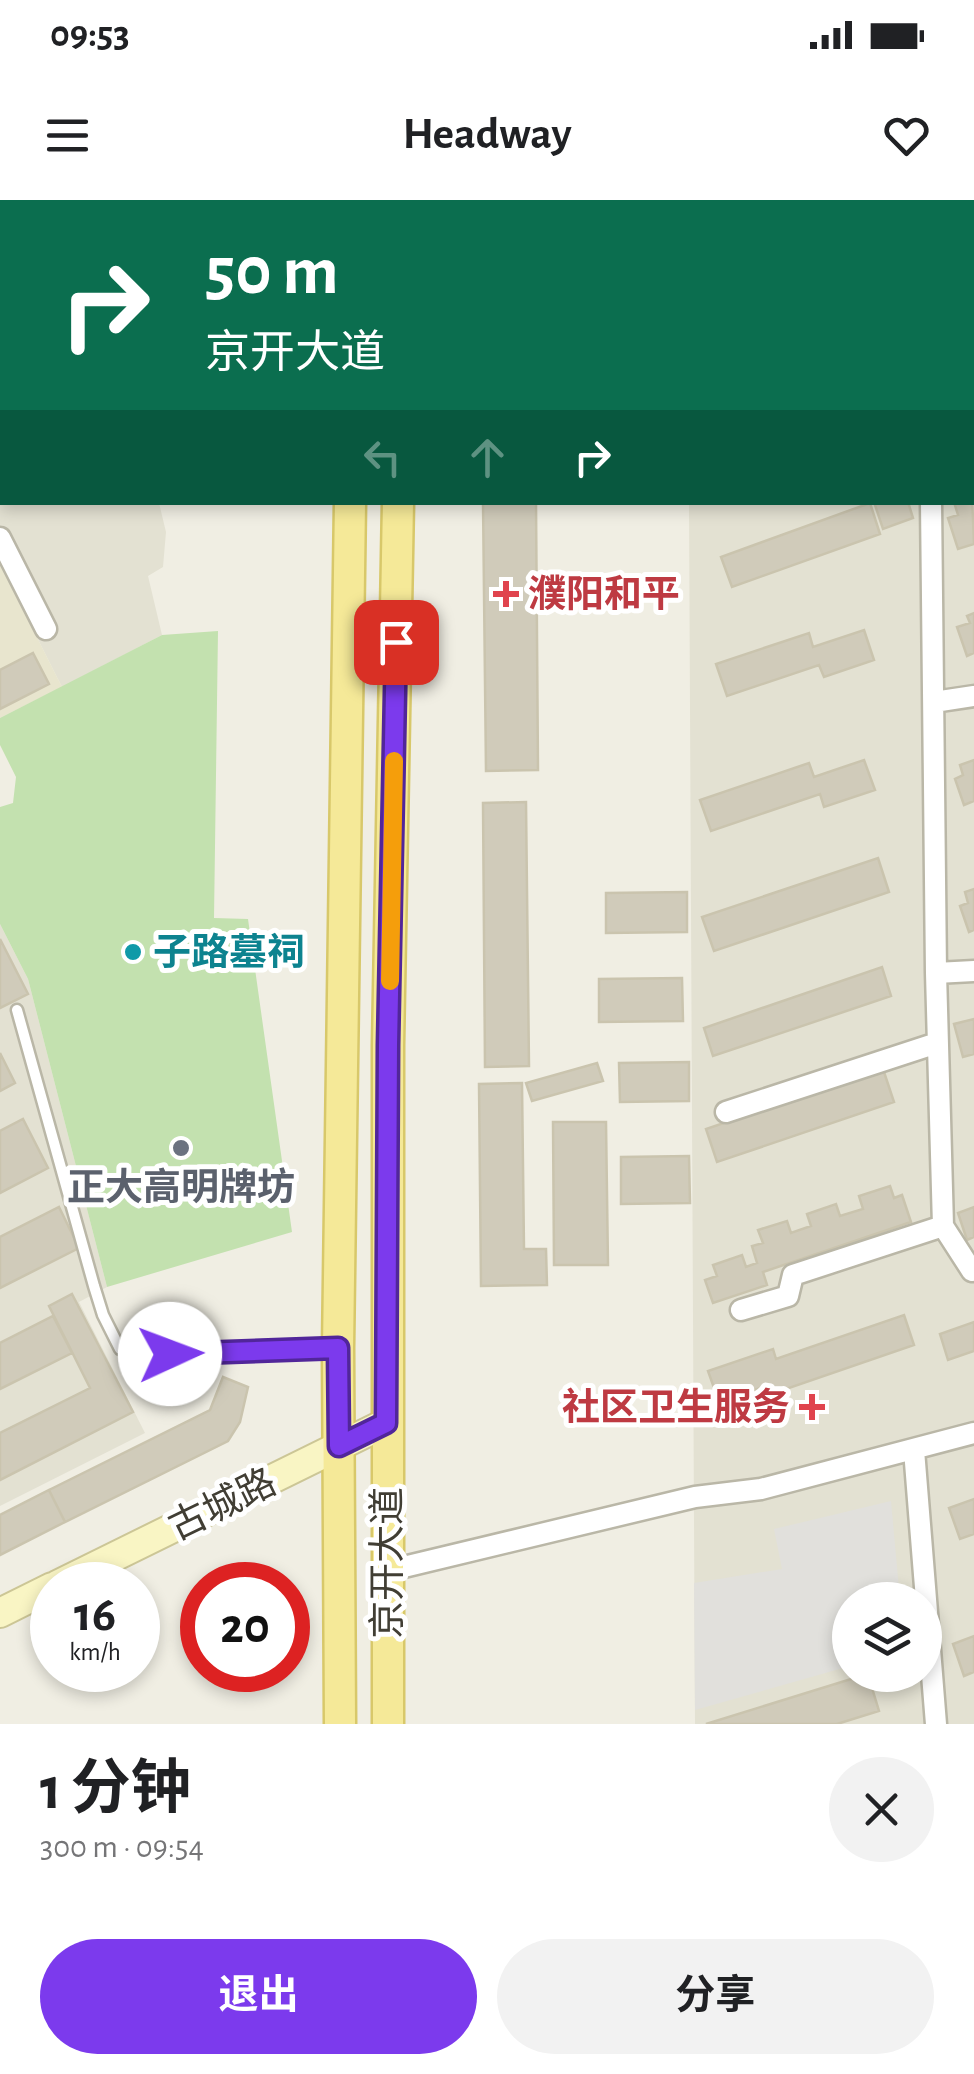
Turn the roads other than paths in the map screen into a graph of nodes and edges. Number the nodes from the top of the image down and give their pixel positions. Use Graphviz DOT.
graph roads {
  1 [pos="350,505"];
  2 [pos="398,505"];
  3 [pos="931,505"];
  4 [pos="0,538"];
  5 [pos="46,629"];
  6 [pos="974,696"];
  7 [pos="934,702"];
  8 [pos="974,971"];
  9 [pos="936,973"];
  10 [pos="17,1010"];
  11 [pos="937,1043"];
  12 [pos="726,1112"];
  13 [pos="943,1226"];
  14 [pos="972,1271"];
  15 [pos="741,1310"];
  16 [pos="338,1348"];
  17 [pos="386,1423"];
  18 [pos="974,1433"];
  19 [pos="339,1446"];
  20 [pos="914,1450"];
  21 [pos="104,1562"];
  22 [pos="387,1571"];
  23 [pos="30,1598"];
  24 [pos="0,1613"];
  25 [pos="340,1724"];
  26 [pos="388,1724"];
  27 [pos="936,1724"];
  1 -- 16 [label="main road, 京开大道"];
  2 -- 17 [label="main road, 京开大道"];
  3 -- 7 [label="street"];
  4 -- 5 [label="street"];
  6 -- 7 [label="street"];
  7 -- 9 [label="street"];
  8 -- 9 [label="street"];
  9 -- 11 [label="street"];
  10 -- 16 [label="lane"];
  11 -- 12 [label="street"];
  11 -- 13 [label="street"];
  13 -- 14 [label="street"];
  13 -- 15 [label="street"];
  16 -- 19 [label="main road, 京开大道"];
  17 -- 19 [label="street, 古城路"];
  17 -- 22 [label="main road, 京开大道"];
  18 -- 20 [label="street"];
  19 -- 21 [label="street, 古城路"];
  19 -- 25 [label="main road, 京开大道"];
  20 -- 22 [label="street"];
  20 -- 27 [label="street"];
  22 -- 26 [label="main road, 京开大道"];
  23 -- 24 [label="street, 古城路"];
}
